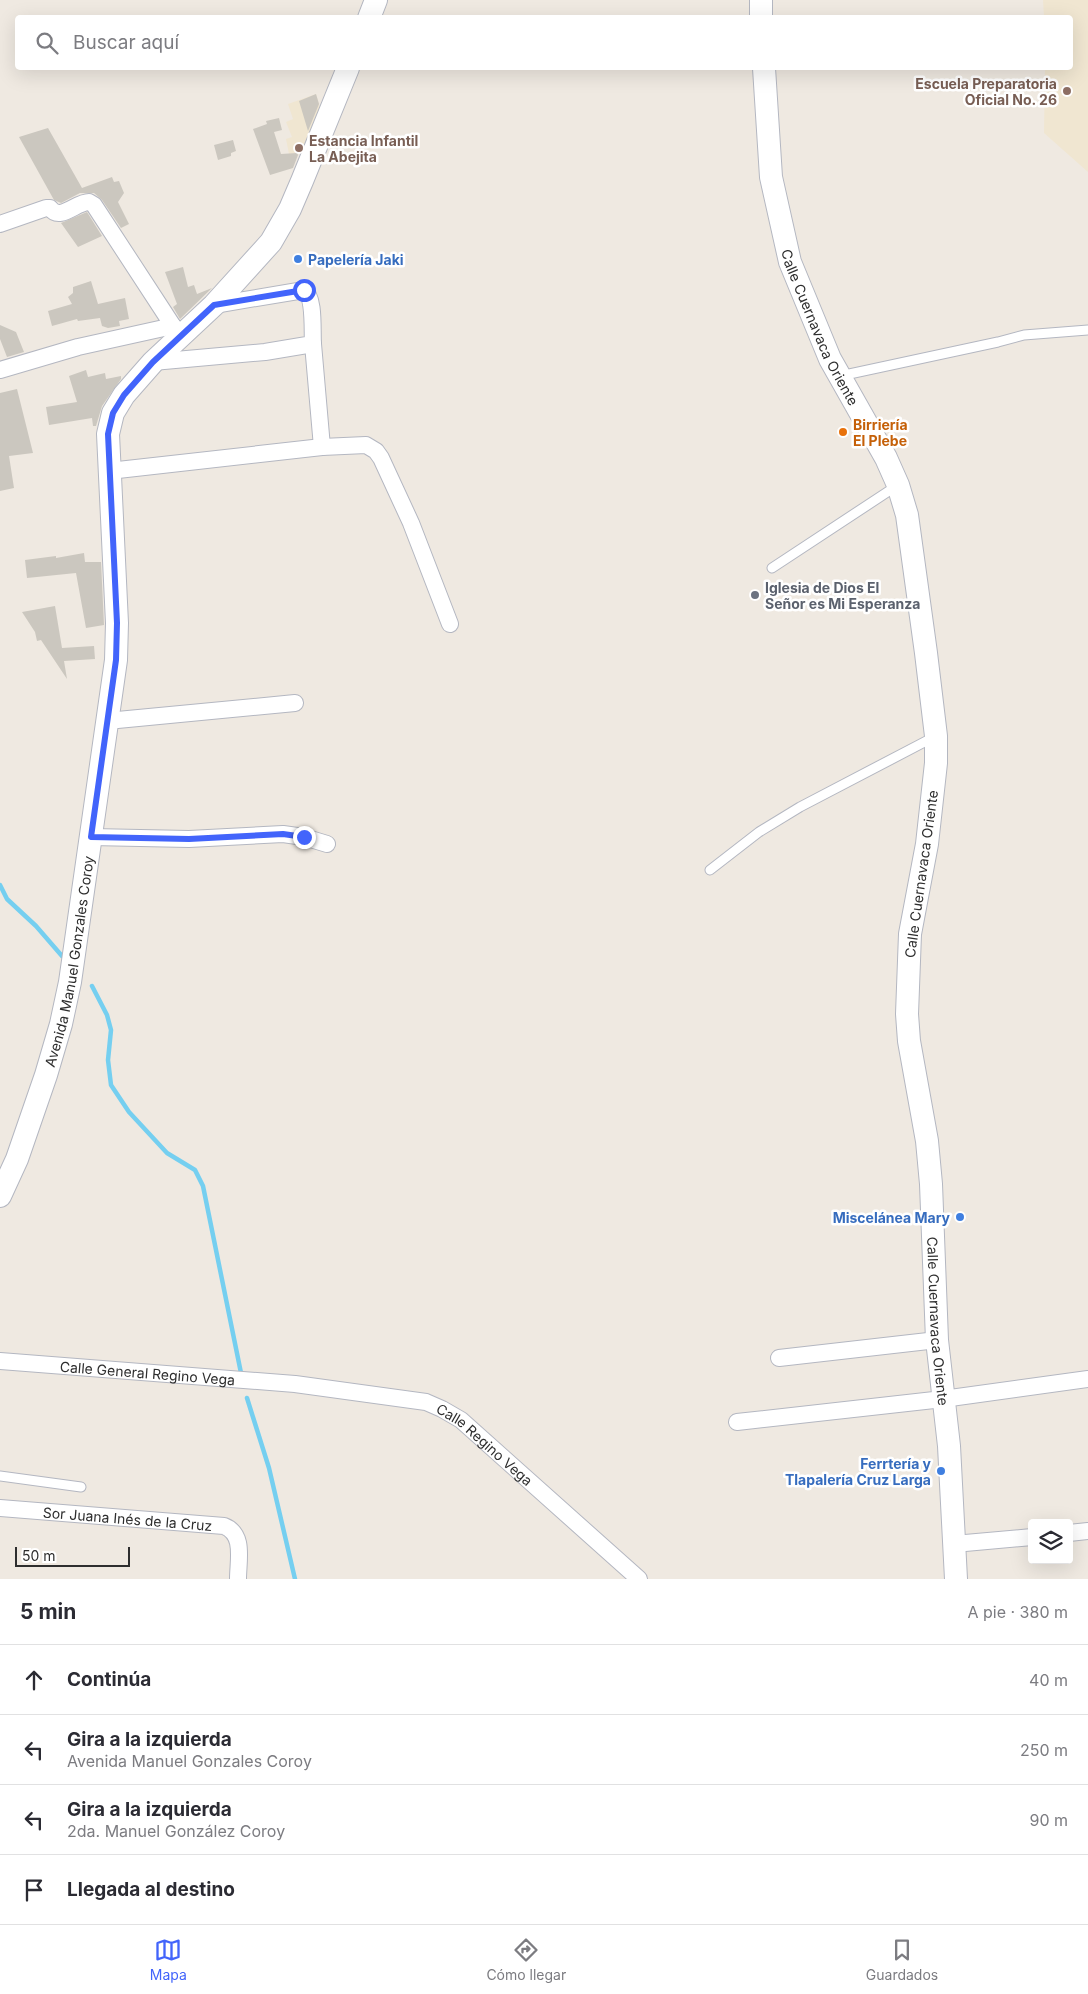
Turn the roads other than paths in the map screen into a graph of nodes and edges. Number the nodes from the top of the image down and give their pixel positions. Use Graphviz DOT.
graph roads {
  1 [pos="376,0"];
  2 [pos="760,0"];
  3 [pos="370,15"];
  4 [pos="761,15"];
  5 [pos="347,70"];
  6 [pos="764,70"];
  7 [pos="0,224"];
  8 [pos="214,305"];
  9 [pos="1088,330"];
  10 [pos="177,331"];
  11 [pos="313,344"];
  12 [pos="153,362"];
  13 [pos="0,370"];
  14 [pos="840,376"];
  15 [pos="322,447"];
  16 [pos="109,471"];
  17 [pos="898,485"];
  18 [pos="772,568"];
  19 [pos="450,624"];
  20 [pos="295,704"];
  21 [pos="107,721"];
  22 [pos="936,736"];
  23 [pos="91,837"];
  24 [pos="327,844"];
  25 [pos="710,870"];
  26 [pos="0,1196"];
  27 [pos="937,1340"];
  28 [pos="779,1358"];
  29 [pos="0,1361"];
  30 [pos="1088,1379"];
  31 [pos="295,1384"];
  32 [pos="943,1399"];
  33 [pos="737,1422"];
  34 [pos="0,1476"];
  35 [pos="81,1487"];
  36 [pos="0,1508"];
  37 [pos="1088,1531"];
  38 [pos="1073,1533"];
  39 [pos="1028,1537"];
  40 [pos="954,1544"];
  41 [pos="238,1579"];
  42 [pos="639,1579"];
  43 [pos="956,1579"];
  1 -- 3 [label="main road"];
  2 -- 4 [label="main road"];
  5 -- 8 [label="main road, Avenida Manuel Gonzales Coroy"];
  6 -- 14 [label="main road, Calle Cuernavaca Oriente"];
  7 -- 10 [label="street"];
  8 -- 10 [label="main road, Avenida Manuel Gonzales Coroy"];
  8 -- 11 [label="street"];
  9 -- 14 [label="lane"];
  10 -- 12 [label="main road, Avenida Manuel Gonzales Coroy"];
  10 -- 13 [label="street"];
  11 -- 12 [label="street"];
  11 -- 15 [label="street"];
  12 -- 16 [label="main road, Avenida Manuel Gonzales Coroy"];
  14 -- 17 [label="main road, Calle Cuernavaca Oriente"];
  15 -- 16 [label="street"];
  15 -- 19 [label="street"];
  16 -- 21 [label="main road, Avenida Manuel Gonzales Coroy"];
  17 -- 18 [label="lane"];
  17 -- 22 [label="main road, Calle Cuernavaca Oriente"];
  20 -- 21 [label="street"];
  21 -- 23 [label="main road, Avenida Manuel Gonzales Coroy"];
  22 -- 25 [label="lane"];
  22 -- 27 [label="main road, Calle Cuernavaca Oriente"];
  23 -- 24 [label="street"];
  23 -- 26 [label="main road, Avenida Manuel Gonzales Coroy"];
  27 -- 28 [label="street"];
  27 -- 32 [label="main road, Calle Cuernavaca Oriente"];
  29 -- 31 [label="street, Calle General Regino Vega"];
  30 -- 32 [label="street"];
  31 -- 42 [label="street, Calle Regino Vega"];
  32 -- 33 [label="street"];
  32 -- 40 [label="main road, Calle Cuernavaca Oriente"];
  34 -- 35 [label="lane"];
  36 -- 41 [label="street, Sor Juana Inés de la Cruz"];
  37 -- 38 [label="street"];
  39 -- 40 [label="street"];
  40 -- 43 [label="main road, Calle Cuernavaca Oriente"];
}
